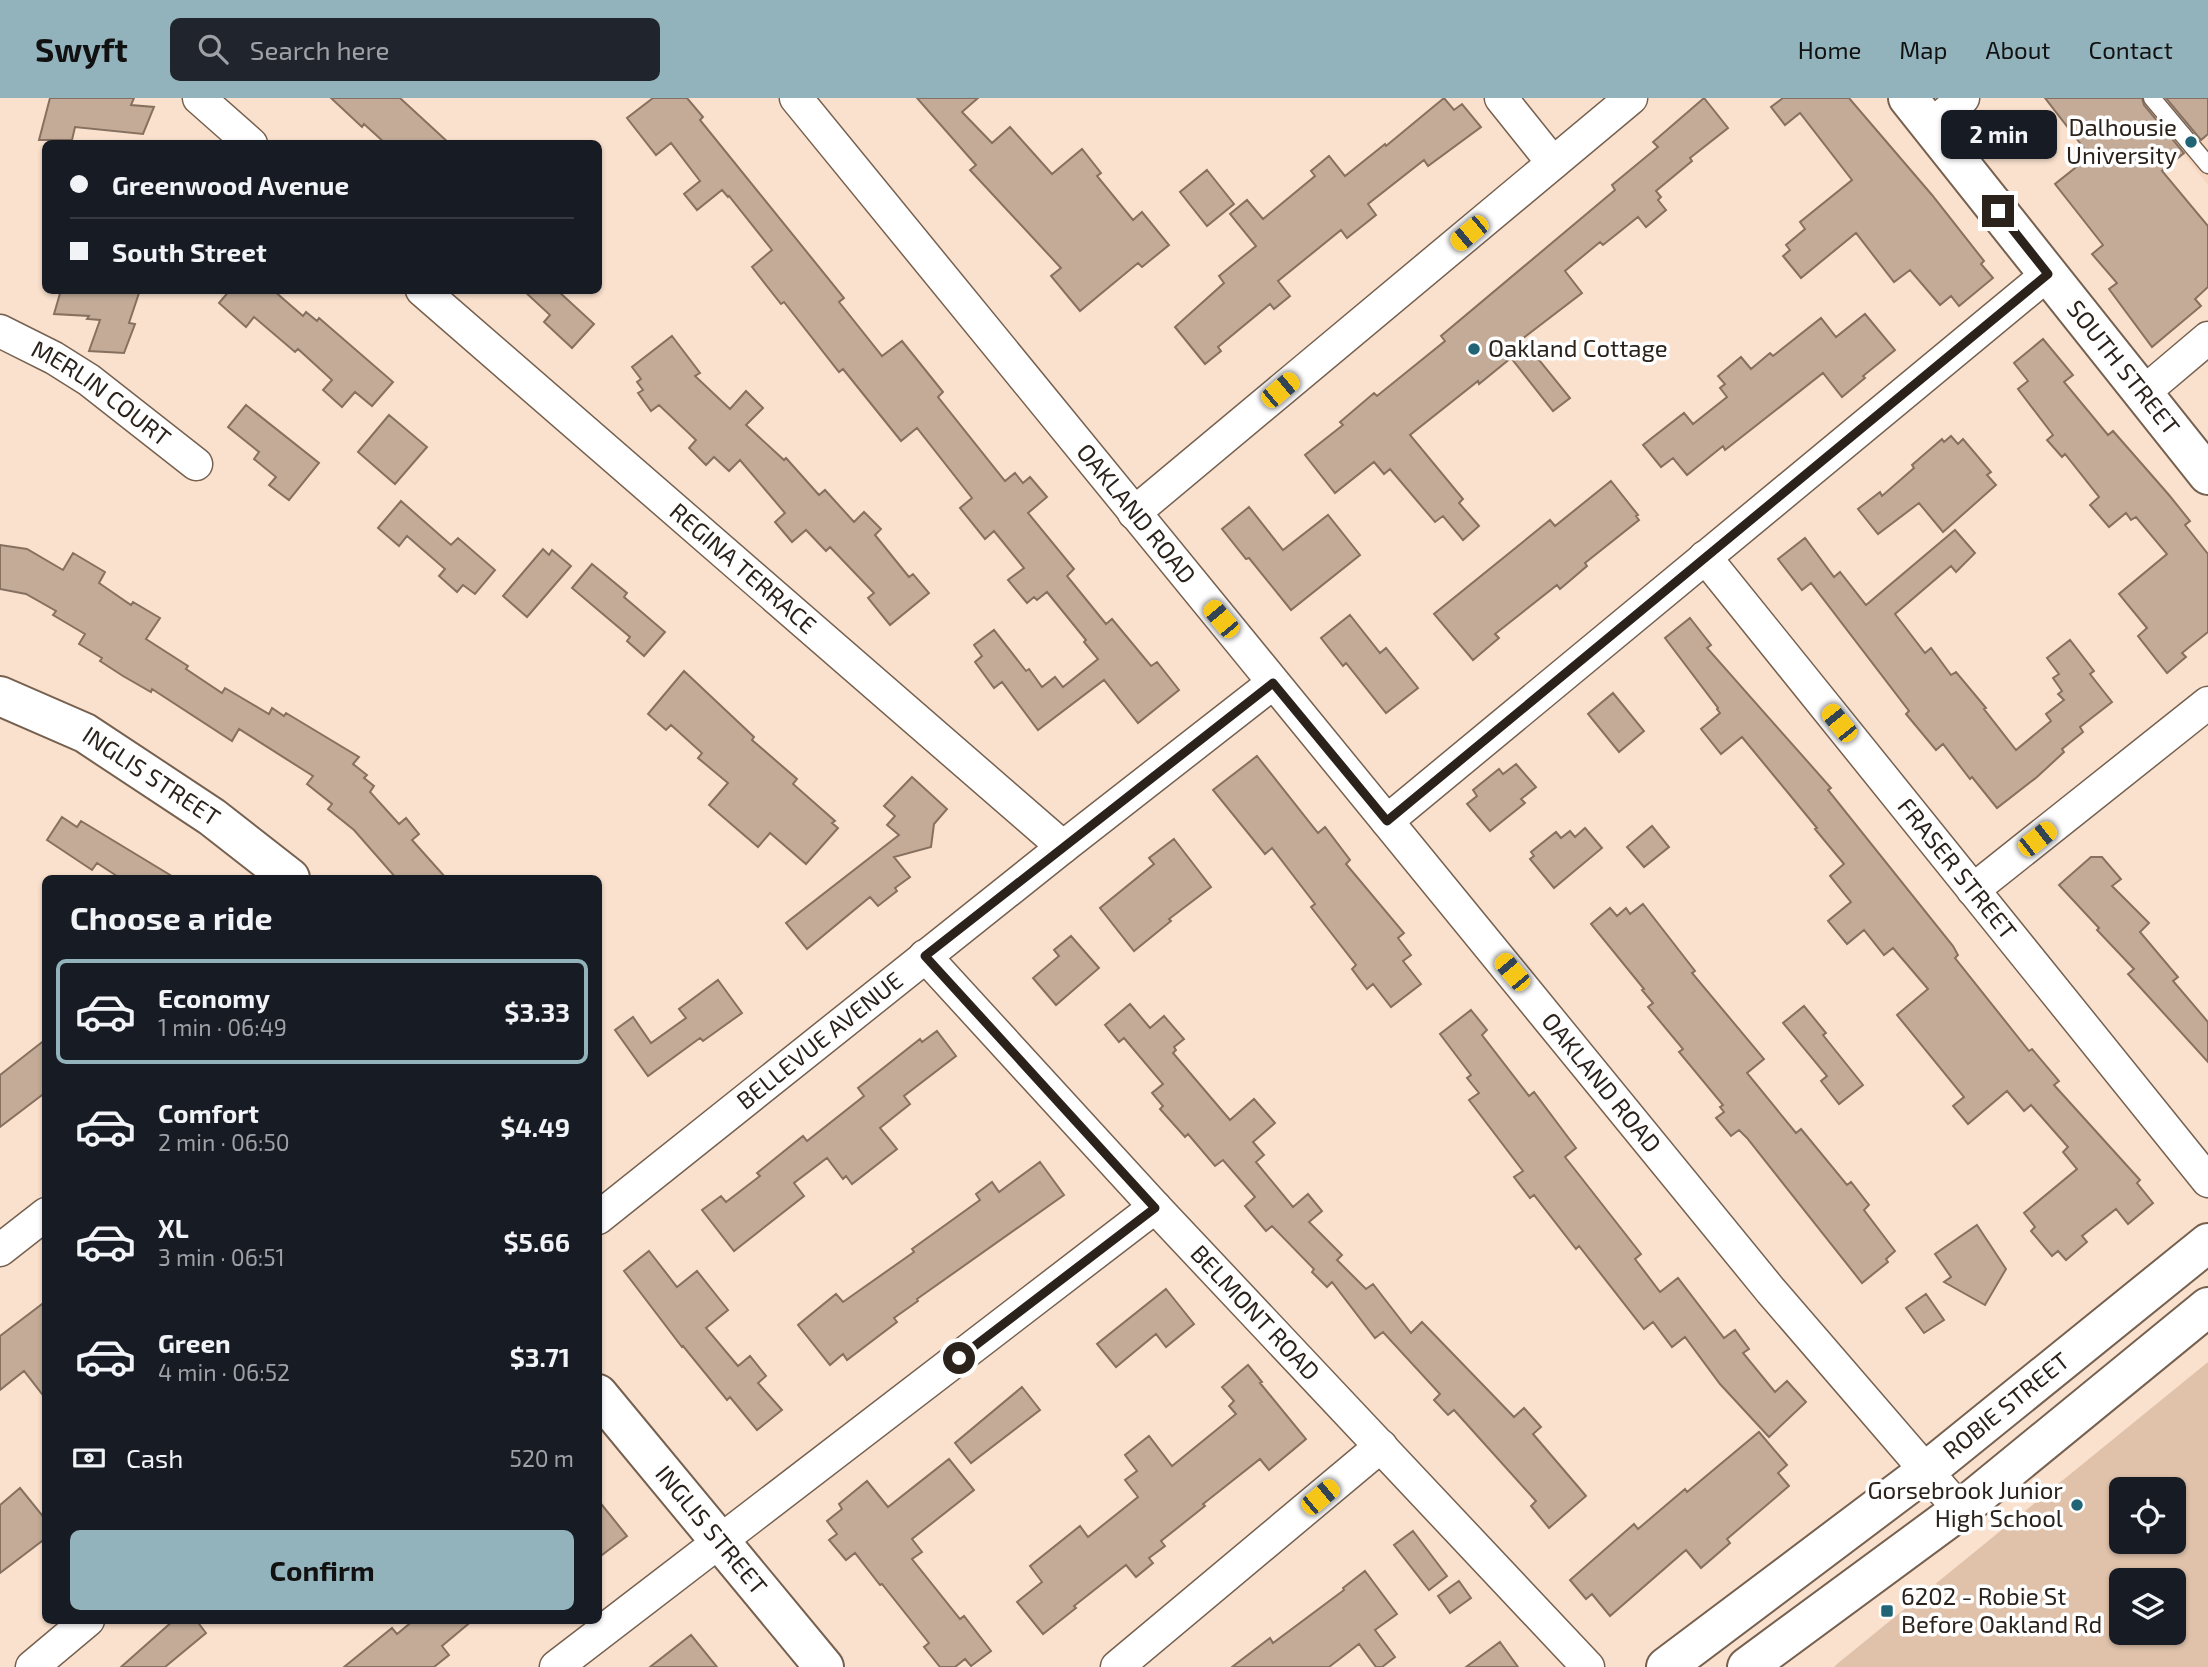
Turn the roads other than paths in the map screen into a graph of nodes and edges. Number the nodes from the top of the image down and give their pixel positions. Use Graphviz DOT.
graph roads {
  1 [pos="199,98"];
  2 [pos="1501,98"];
  3 [pos="1631,98"];
  4 [pos="1963,98"];
  5 [pos="2152,98"];
  6 [pos="798,99"];
  7 [pos="1919,112"];
  8 [pos="246,140"];
  9 [pos="1553,163"];
  10 [pos="2208,164"];
  11 [pos="2048,274"];
  12 [pos="427,294"];
  13 [pos="0,331"];
  14 [pos="2208,338"];
  15 [pos="2143,393"];
  16 [pos="196,464"];
  17 [pos="2208,475"];
  18 [pos="1134,513"];
  19 [pos="1705,557"];
  20 [pos="1273,683"];
  21 [pos="0,696"];
  22 [pos="2208,704"];
  23 [pos="1387,821"];
  24 [pos="1063,847"];
  25 [pos="286,875"];
  26 [pos="1973,890"];
  27 [pos="925,956"];
  28 [pos="2208,1181"];
  29 [pos="1155,1208"];
  30 [pos="602,1216"];
  31 [pos="42,1217"];
  32 [pos="2208,1243"];
  33 [pos="0,1250"];
  34 [pos="2208,1307"];
  35 [pos="602,1399"];
  36 [pos="1381,1446"];
  37 [pos="1926,1472"];
  38 [pos="1960,1510"];
  39 [pos="720,1541"];
  40 [pos="84,1624"];
  41 [pos="32,1667"];
  42 [pos="556,1667"];
  43 [pos="824,1667"];
  44 [pos="1117,1667"];
  45 [pos="1588,1667"];
  46 [pos="1666,1667"];
  47 [pos="1747,1667"];
  1 -- 8 [label="street"];
  2 -- 9 [label="street"];
  3 -- 9 [label="street"];
  4 -- 7 [label="street"];
  5 -- 10 [label="lane"];
  6 -- 18 [label="street, OAKLAND ROAD"];
  7 -- 11 [label="main road, SOUTH STREET"];
  9 -- 18 [label="street"];
  11 -- 15 [label="main road, SOUTH STREET"];
  11 -- 19 [label="street"];
  12 -- 24 [label="street, REGINA TERRACE"];
  13 -- 16 [label="street, MERLIN COURT"];
  14 -- 15 [label="street"];
  15 -- 17 [label="main road, SOUTH STREET"];
  18 -- 20 [label="street, OAKLAND ROAD"];
  19 -- 23 [label="street"];
  19 -- 26 [label="street, FRASER STREET"];
  20 -- 23 [label="street, OAKLAND ROAD"];
  20 -- 24 [label="street, BELLEVUE AVENUE"];
  21 -- 25 [label="main road, INGLIS STREET"];
  22 -- 26 [label="street"];
  23 -- 37 [label="street, OAKLAND ROAD"];
  24 -- 27 [label="street, BELLEVUE AVENUE"];
  26 -- 28 [label="street, FRASER STREET"];
  27 -- 29 [label="street, BELMONT ROAD"];
  27 -- 30 [label="street, BELLEVUE AVENUE"];
  29 -- 36 [label="street, BELMONT ROAD"];
  29 -- 39 [label="street"];
  31 -- 33 [label="street"];
  32 -- 37 [label="main road, ROBIE STREET"];
  34 -- 38 [label="main road, ROBIE STREET"];
  35 -- 39 [label="main road, INGLIS STREET"];
  36 -- 44 [label="street"];
  36 -- 45 [label="street, BELMONT ROAD"];
  37 -- 38 [label="street, OAKLAND ROAD"];
  37 -- 46 [label="main road, ROBIE STREET"];
  38 -- 47 [label="main road, ROBIE STREET"];
  39 -- 42 [label="street"];
  39 -- 43 [label="main road, INGLIS STREET"];
  40 -- 41 [label="street"];
}
